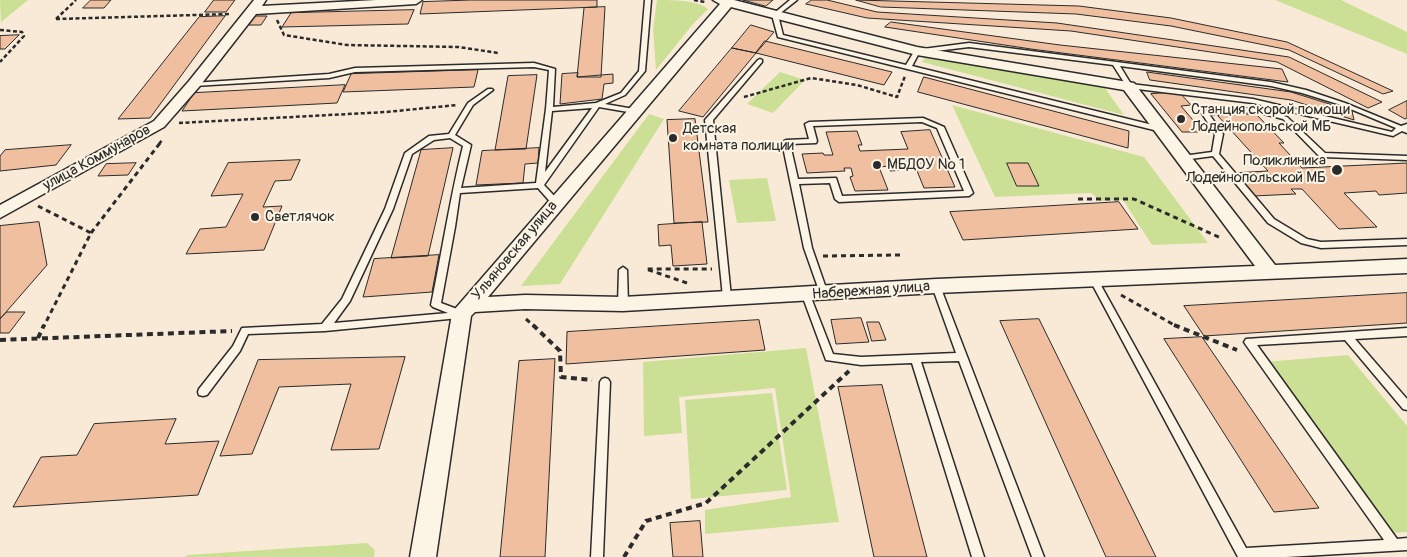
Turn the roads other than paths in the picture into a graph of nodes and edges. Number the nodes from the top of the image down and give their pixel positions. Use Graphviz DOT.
graph roads {
  1 [pos="416,0"];
  2 [pos="648,0"];
  3 [pos="794,0"];
  4 [pos="724,1"];
  5 [pos="255,8"];
  6 [pos="775,15"];
  7 [pos="917,51"];
  8 [pos="760,61"];
  9 [pos="1115,63"];
  10 [pos="908,67"];
  11 [pos="194,84"];
  12 [pos="1129,86"];
  13 [pos="490,90"];
  14 [pos="597,105"];
  15 [pos="549,108"];
  16 [pos="634,111"];
  17 [pos="1405,128"];
  18 [pos="1162,130"];
  19 [pos="451,136"];
  20 [pos="1215,154"];
  21 [pos="1183,158"];
  22 [pos="1407,158"];
  23 [pos="794,182"];
  24 [pos="540,185"];
  25 [pos="456,191"];
  26 [pos="556,203"];
  27 [pos="0,212"];
  28 [pos="1407,242"];
  29 [pos="1407,266"];
  30 [pos="623,270"];
  31 [pos="1272,273"];
  32 [pos="1094,280"];
  33 [pos="936,286"];
  34 [pos="815,294"];
  35 [pos="728,297"];
  36 [pos="623,304"];
  37 [pos="466,310"];
  38 [pos="325,326"];
  39 [pos="1407,332"];
  40 [pos="1347,336"];
  41 [pos="962,357"];
  42 [pos="915,358"];
  43 [pos="605,382"];
  44 [pos="203,392"];
  45 [pos="1407,406"];
  46 [pos="1393,544"];
  47 [pos="1407,544"];
  48 [pos="423,557"];
  49 [pos="597,557"];
  50 [pos="978,557"];
  51 [pos="1038,557"];
  1 -- 5 [label="street"];
  2 -- 14 [label="lane"];
  3 -- 6 [label="lane"];
  4 -- 6 [label="street"];
  4 -- 16 [label="street, Ульяновская улица"];
  5 -- 11 [label="street, улица Коммунаров"];
  6 -- 7 [label="street"];
  6 -- 10 [label="lane"];
  7 -- 9 [label="lane"];
  7 -- 10 [label="lane"];
  7 -- 12 [label="street"];
  8 -- 35 [label="lane"];
  9 -- 12 [label="lane"];
  9 -- 17 [label="lane"];
  10 -- 18 [label="lane"];
  11 -- 15 [label="lane"];
  11 -- 27 [label="street, улица Коммунаров"];
  12 -- 17 [label="lane"];
  12 -- 18 [label="street"];
  13 -- 19 [label="lane"];
  14 -- 15 [label="lane"];
  14 -- 16 [label="lane"];
  14 -- 24 [label="lane"];
  15 -- 24 [label="lane"];
  16 -- 26 [label="street, Ульяновская улица"];
  18 -- 21 [label="street"];
  19 -- 25 [label="lane"];
  19 -- 38 [label="lane"];
  20 -- 21 [label="lane"];
  20 -- 22 [label="lane"];
  20 -- 28 [label="lane"];
  21 -- 31 [label="street"];
  23 -- 23 [label="lane"];
  23 -- 34 [label="lane"];
  24 -- 25 [label="lane"];
  24 -- 26 [label="lane"];
  25 -- 37 [label="lane"];
  26 -- 37 [label="street, Ульяновская улица"];
  29 -- 31 [label="street, Набережная улица"];
  30 -- 36 [label="lane"];
  31 -- 32 [label="street, Набережная улица"];
  32 -- 33 [label="street, Набережная улица"];
  32 -- 46 [label="lane"];
  33 -- 34 [label="street, Набережная улица"];
  33 -- 41 [label="lane"];
  34 -- 35 [label="street, Набережная улица"];
  34 -- 42 [label="lane"];
  35 -- 36 [label="street, Набережная улица"];
  36 -- 37 [label="street, Набережная улица"];
  37 -- 38 [label="lane"];
  37 -- 48 [label="street, Ульяновская улица"];
  38 -- 44 [label="lane"];
  39 -- 40 [label="lane"];
  40 -- 45 [label="lane"];
  40 -- 46 [label="lane"];
  41 -- 42 [label="lane"];
  41 -- 51 [label="lane"];
  42 -- 50 [label="lane"];
  43 -- 49 [label="lane"];
  46 -- 47 [label="lane"];
}
